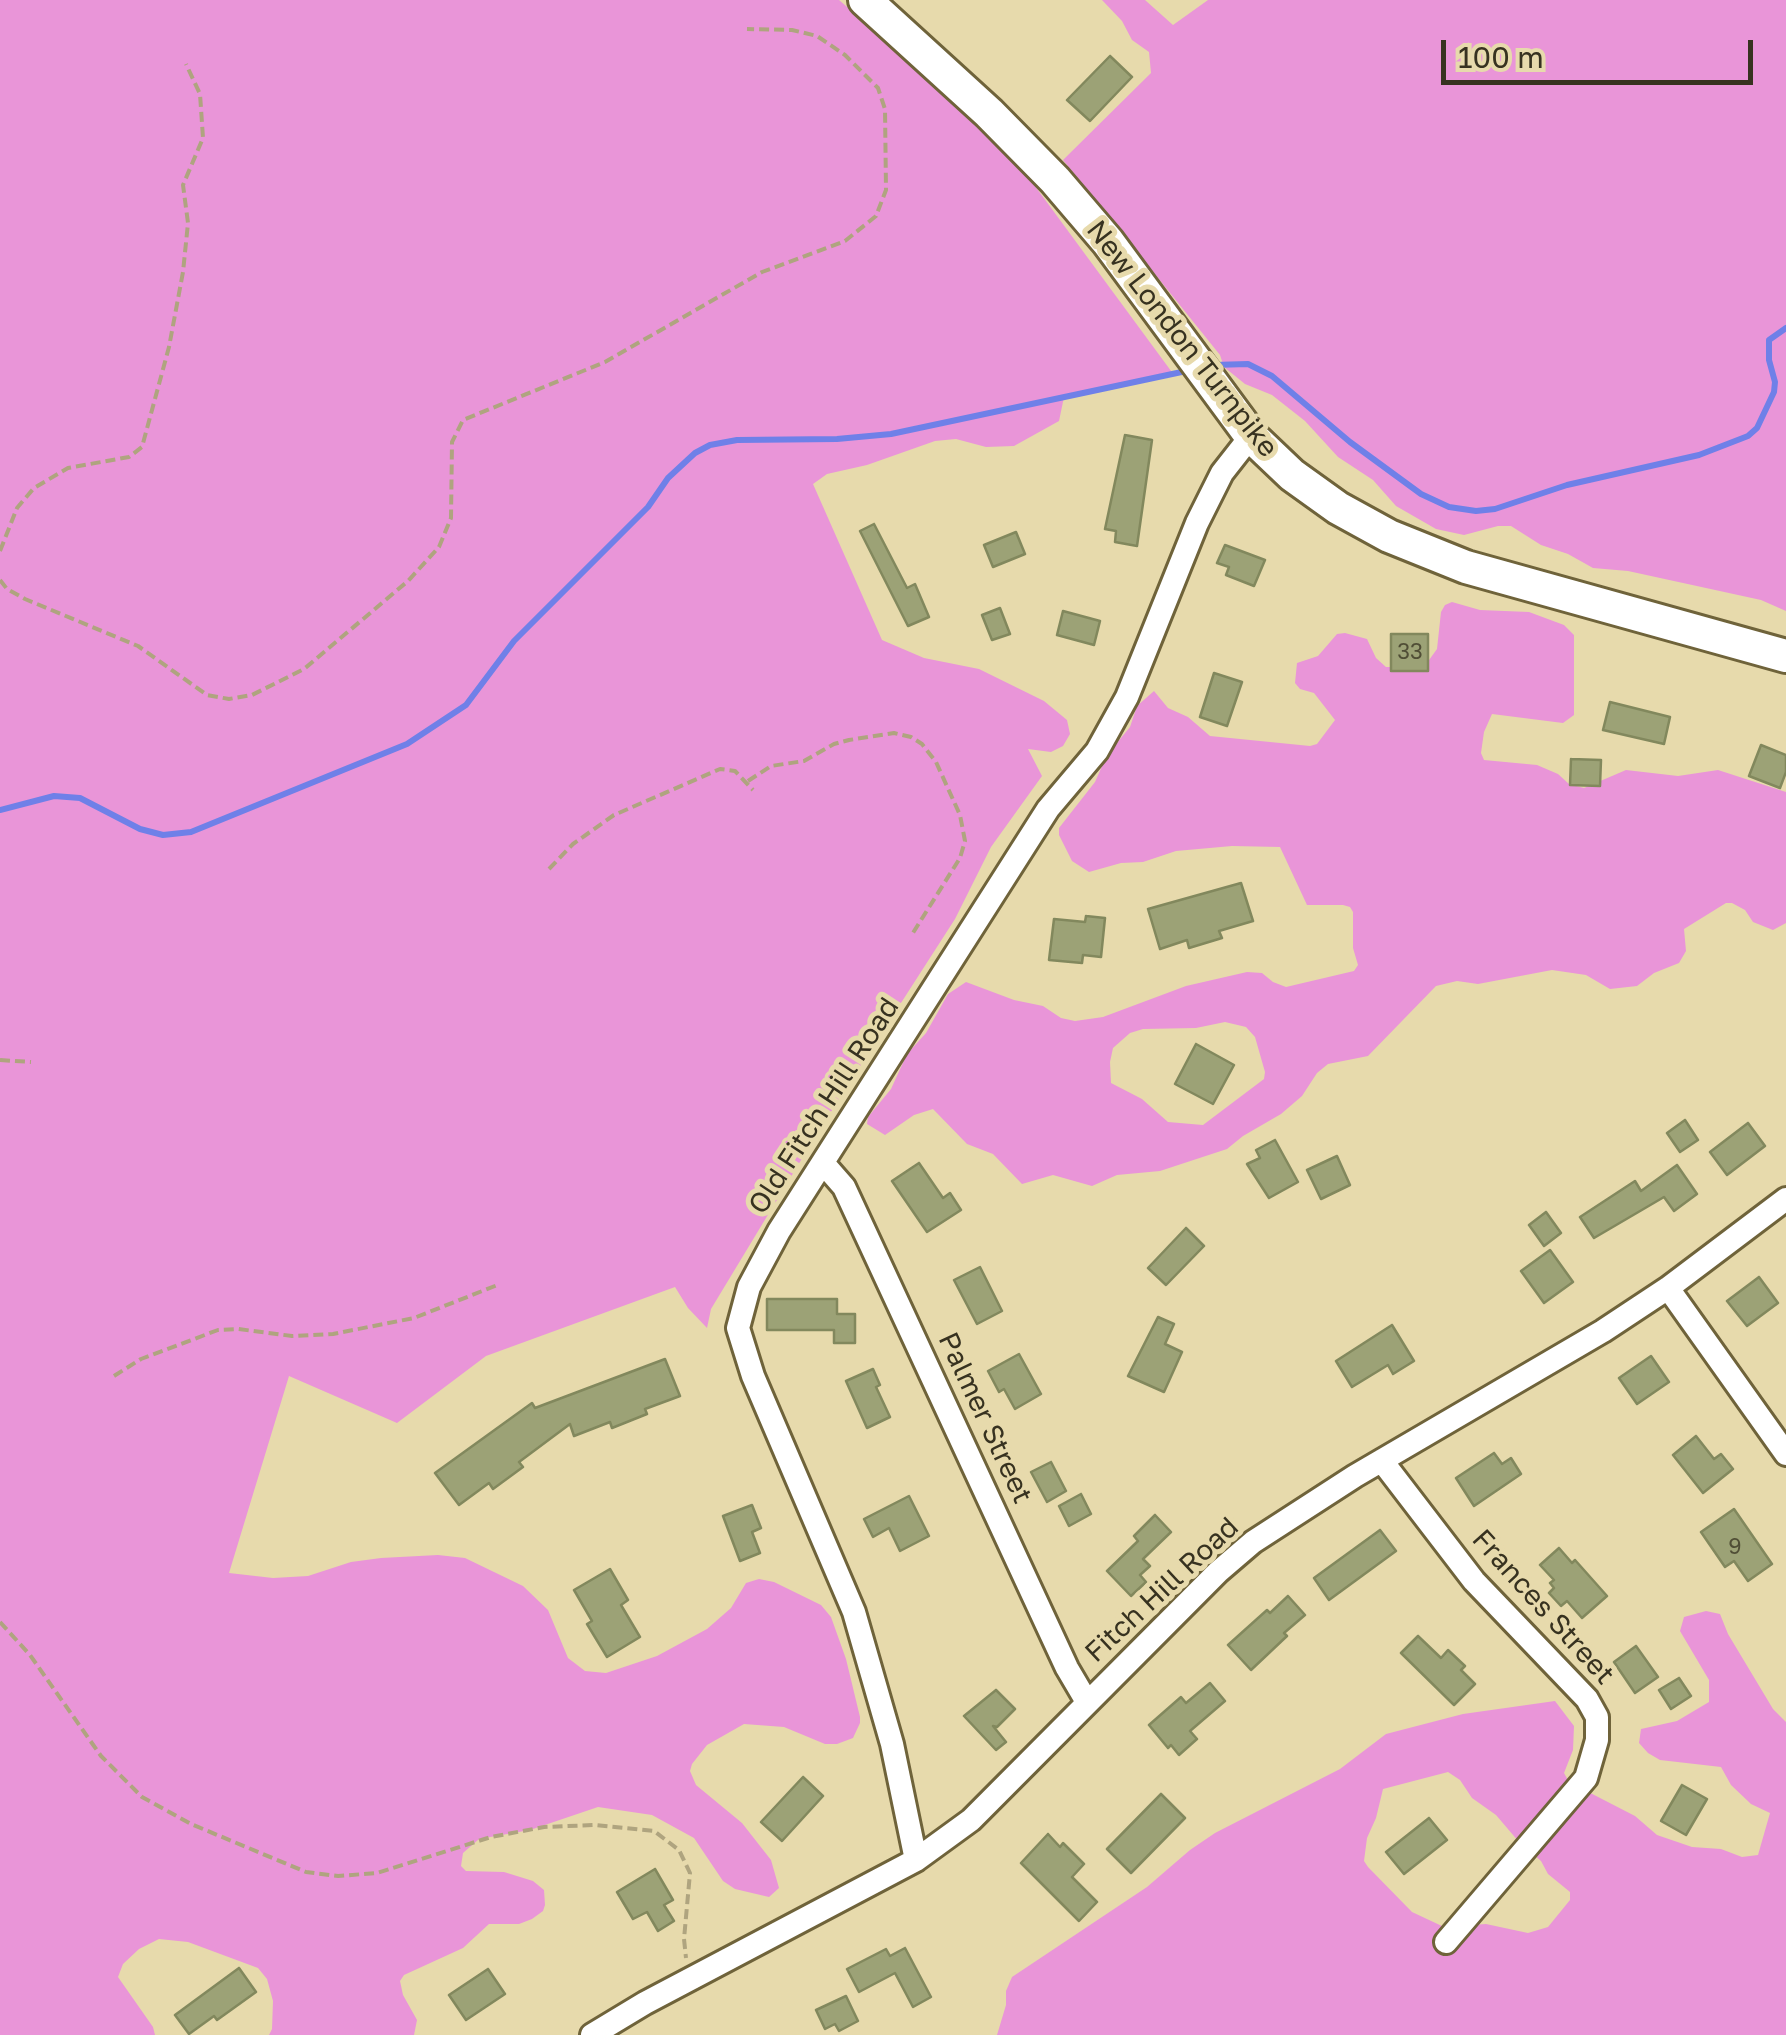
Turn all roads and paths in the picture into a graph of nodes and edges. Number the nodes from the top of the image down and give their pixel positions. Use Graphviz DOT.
graph roads {
  1 [pos="865,0"];
  2 [pos="746,29"];
  3 [pos="186,64"];
  4 [pos="1251,436"];
  5 [pos="0,551"];
  6 [pos="0,580"];
  7 [pos="1786,656"];
  8 [pos="748,781"];
  9 [pos="753,790"];
  10 [pos="549,870"];
  11 [pos="911,936"];
  12 [pos="0,1060"];
  13 [pos="31,1062"];
  14 [pos="823,1163"];
  15 [pos="1786,1199"];
  16 [pos="500,1284"];
  17 [pos="1668,1288"];
  18 [pos="114,1376"];
  19 [pos="1786,1454"];
  20 [pos="1382,1461"];
  21 [pos="0,1622"];
  22 [pos="1086,1702"];
  23 [pos="916,1860"];
  24 [pos="1446,1942"];
  25 [pos="691,1979"];
  26 [pos="592,2035"];
  1 -- 4 [label="main road, New London Turnpike"];
  2 -- 6 [label="path"];
  3 -- 5 [label="path"];
  4 -- 7 [label="main road, New London Turnpike"];
  4 -- 14 [label="street, Old Fitch Hill Road"];
  8 -- 9 [label="path"];
  8 -- 10 [label="path"];
  8 -- 11 [label="path"];
  12 -- 13 [label="path"];
  14 -- 22 [label="street, Palmer Street"];
  14 -- 23 [label="street, Old Fitch Hill Road"];
  15 -- 17 [label="street, Fitch Hill Road"];
  16 -- 18 [label="path"];
  17 -- 19 [label="street"];
  17 -- 20 [label="street, Fitch Hill Road"];
  20 -- 22 [label="street, Fitch Hill Road"];
  20 -- 24 [label="street, Frances Street"];
  21 -- 25 [label="path"];
  22 -- 23 [label="street, Fitch Hill Road"];
  23 -- 25 [label="street, Fitch Hill Road"];
  25 -- 26 [label="street, Fitch Hill Road"];
}
